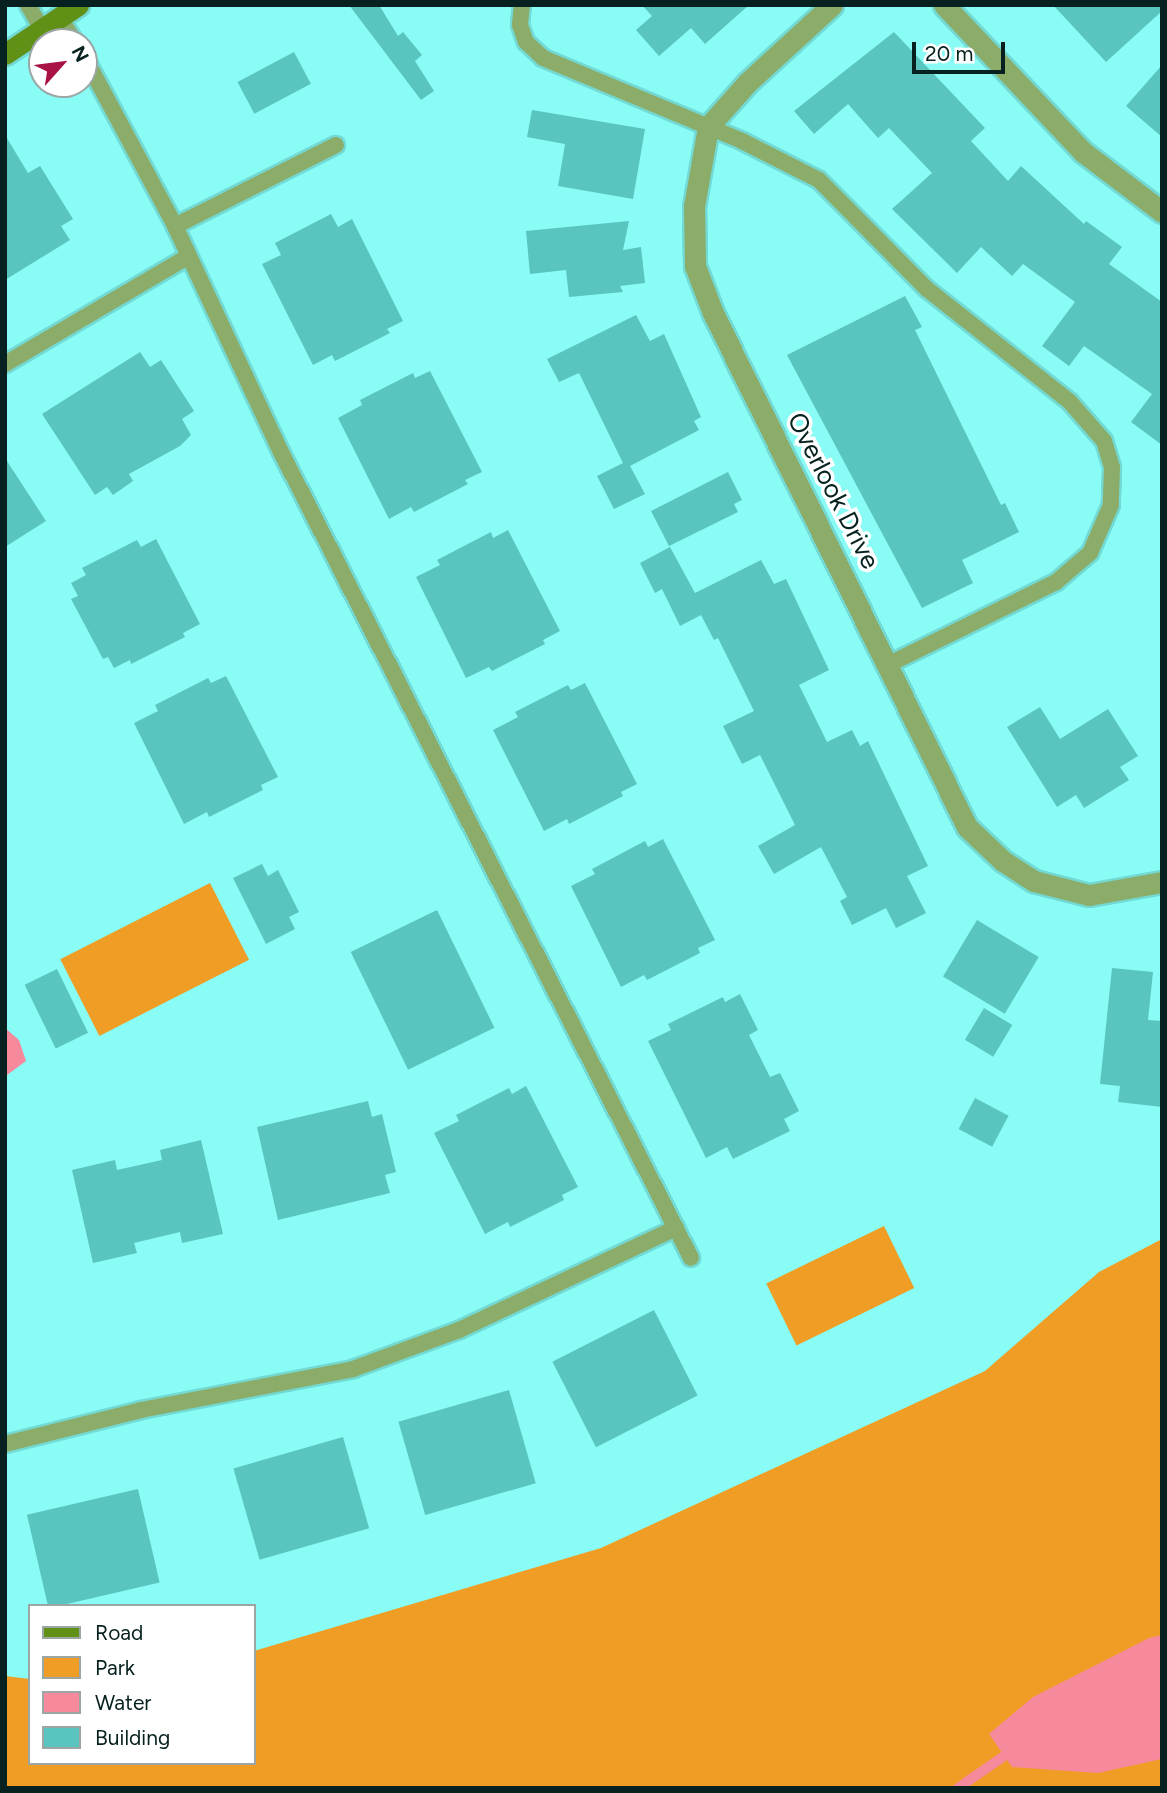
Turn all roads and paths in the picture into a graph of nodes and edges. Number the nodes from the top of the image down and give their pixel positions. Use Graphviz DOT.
graph roads {
  1 [pos="28,5"];
  2 [pos="522,5"];
  3 [pos="832,5"];
  4 [pos="944,5"];
  5 [pos="65,13"];
  6 [pos="5,54"];
  7 [pos="98,83"];
  8 [pos="708,127"];
  9 [pos="336,145"];
  10 [pos="1162,212"];
  11 [pos="174,226"];
  12 [pos="189,256"];
  13 [pos="5,364"];
  14 [pos="889,664"];
  15 [pos="1162,882"];
  16 [pos="676,1228"];
  17 [pos="691,1258"];
  18 [pos="5,1444"];
  1 -- 5 [label="lane"];
  2 -- 8 [label="lane"];
  3 -- 8 [label="street"];
  4 -- 10 [label="street"];
  5 -- 6 [label="street"];
  7 -- 11 [label="lane"];
  8 -- 14 [label="street, Overlook Drive"];
  8 -- 14 [label="lane"];
  9 -- 11 [label="lane"];
  11 -- 12 [label="lane"];
  12 -- 13 [label="lane"];
  12 -- 16 [label="lane"];
  14 -- 15 [label="street, Overlook Drive"];
  16 -- 17 [label="lane"];
  16 -- 18 [label="lane"];
}
